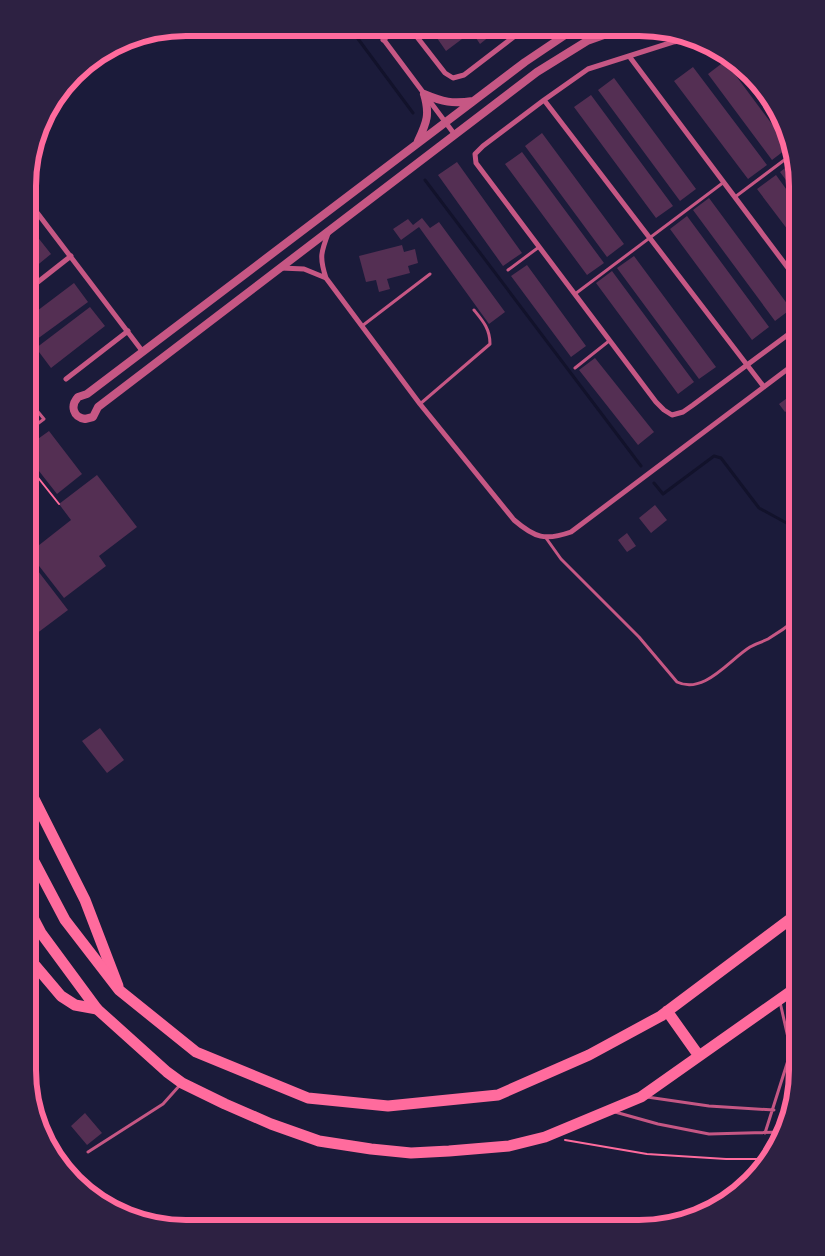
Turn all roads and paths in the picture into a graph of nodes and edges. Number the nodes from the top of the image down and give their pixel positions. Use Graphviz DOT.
graph roads {
  1 [pos="417,36"];
  2 [pos="513,36"];
  3 [pos="563,36"];
  4 [pos="601,36"];
  5 [pos="381,37"];
  6 [pos="388,37"];
  7 [pos="384,40"];
  8 [pos="678,41"];
  9 [pos="629,56"];
  10 [pos="424,94"];
  11 [pos="544,100"];
  12 [pos="473,101"];
  13 [pos="446,122"];
  14 [pos="455,135"];
  15 [pos="418,143"];
  16 [pos="786,159"];
  17 [pos="724,182"];
  18 [pos="735,198"];
  19 [pos="36,211"];
  20 [pos="329,231"];
  21 [pos="650,238"];
  22 [pos="539,247"];
  23 [pos="71,256"];
  24 [pos="280,268"];
  25 [pos="789,268"];
  26 [pos="508,270"];
  27 [pos="430,274"];
  28 [pos="326,278"];
  29 [pos="36,284"];
  30 [pos="575,294"];
  31 [pos="474,310"];
  32 [pos="362,326"];
  33 [pos="128,331"];
  34 [pos="789,335"];
  35 [pos="610,341"];
  36 [pos="143,352"];
  37 [pos="748,365"];
  38 [pos="576,368"];
  39 [pos="789,368"];
  40 [pos="66,378"];
  41 [pos="764,387"];
  42 [pos="420,404"];
  43 [pos="36,410"];
  44 [pos="36,425"];
  45 [pos="36,475"];
  46 [pos="59,504"];
  47 [pos="546,538"];
  48 [pos="789,625"];
  49 [pos="36,803"];
  50 [pos="36,865"];
  51 [pos="788,921"];
  52 [pos="36,923"];
  53 [pos="36,967"];
  54 [pos="119,990"];
  55 [pos="788,993"];
  56 [pos="779,999"];
  57 [pos="97,1009"];
  58 [pos="667,1012"];
  59 [pos="788,1038"];
  60 [pos="699,1056"];
  61 [pos="788,1061"];
  62 [pos="182,1083"];
  63 [pos="642,1097"];
  64 [pos="610,1110"];
  65 [pos="774,1110"];
  66 [pos="765,1133"];
  67 [pos="774,1133"];
  68 [pos="564,1140"];
  69 [pos="88,1152"];
  70 [pos="759,1159"];
  1 -- 2 [label="street"];
  3 -- 12 [label="street"];
  4 -- 14 [label="street"];
  5 -- 7 [label="street"];
  6 -- 7 [label="street"];
  7 -- 10 [label="street"];
  8 -- 9 [label="street"];
  9 -- 11 [label="street"];
  9 -- 17 [label="street"];
  10 -- 12 [label="street"];
  10 -- 13 [label="street"];
  10 -- 15 [label="street"];
  11 -- 21 [label="street"];
  11 -- 22 [label="street"];
  12 -- 13 [label="street"];
  13 -- 14 [label="street"];
  13 -- 15 [label="street"];
  14 -- 20 [label="street"];
  15 -- 36 [label="street"];
  16 -- 18 [label="lane"];
  17 -- 18 [label="street"];
  17 -- 21 [label="lane"];
  18 -- 25 [label="street"];
  19 -- 23 [label="street"];
  20 -- 24 [label="street"];
  20 -- 28 [label="street"];
  21 -- 30 [label="lane"];
  21 -- 37 [label="street"];
  22 -- 26 [label="lane"];
  22 -- 30 [label="street"];
  23 -- 29 [label="street"];
  23 -- 33 [label="street"];
  24 -- 28 [label="street"];
  24 -- 36 [label="street"];
  27 -- 32 [label="lane"];
  28 -- 32 [label="street"];
  30 -- 35 [label="street"];
  31 -- 42 [label="lane"];
  32 -- 42 [label="street"];
  33 -- 36 [label="street"];
  33 -- 40 [label="street"];
  34 -- 37 [label="street"];
  35 -- 37 [label="street"];
  35 -- 38 [label="lane"];
  37 -- 41 [label="street"];
  39 -- 41 [label="street"];
  41 -- 47 [label="street"];
  42 -- 47 [label="street"];
  43 -- 44 [label="lane"];
  45 -- 46 [label="path"];
  47 -- 48 [label="lane"];
  49 -- 54 [label="highway"];
  50 -- 54 [label="highway"];
  51 -- 58 [label="highway"];
  52 -- 57 [label="highway"];
  53 -- 57 [label="highway"];
  54 -- 58 [label="highway"];
  55 -- 56 [label="highway"];
  56 -- 59 [label="lane"];
  56 -- 60 [label="highway"];
  57 -- 62 [label="highway"];
  58 -- 60 [label="highway"];
  60 -- 63 [label="highway"];
  61 -- 65 [label="lane"];
  62 -- 64 [label="highway"];
  62 -- 69 [label="lane"];
  63 -- 64 [label="highway"];
  63 -- 65 [label="lane"];
  64 -- 66 [label="lane"];
  65 -- 66 [label="lane"];
  66 -- 67 [label="lane"];
  68 -- 70 [label="path"];
}
